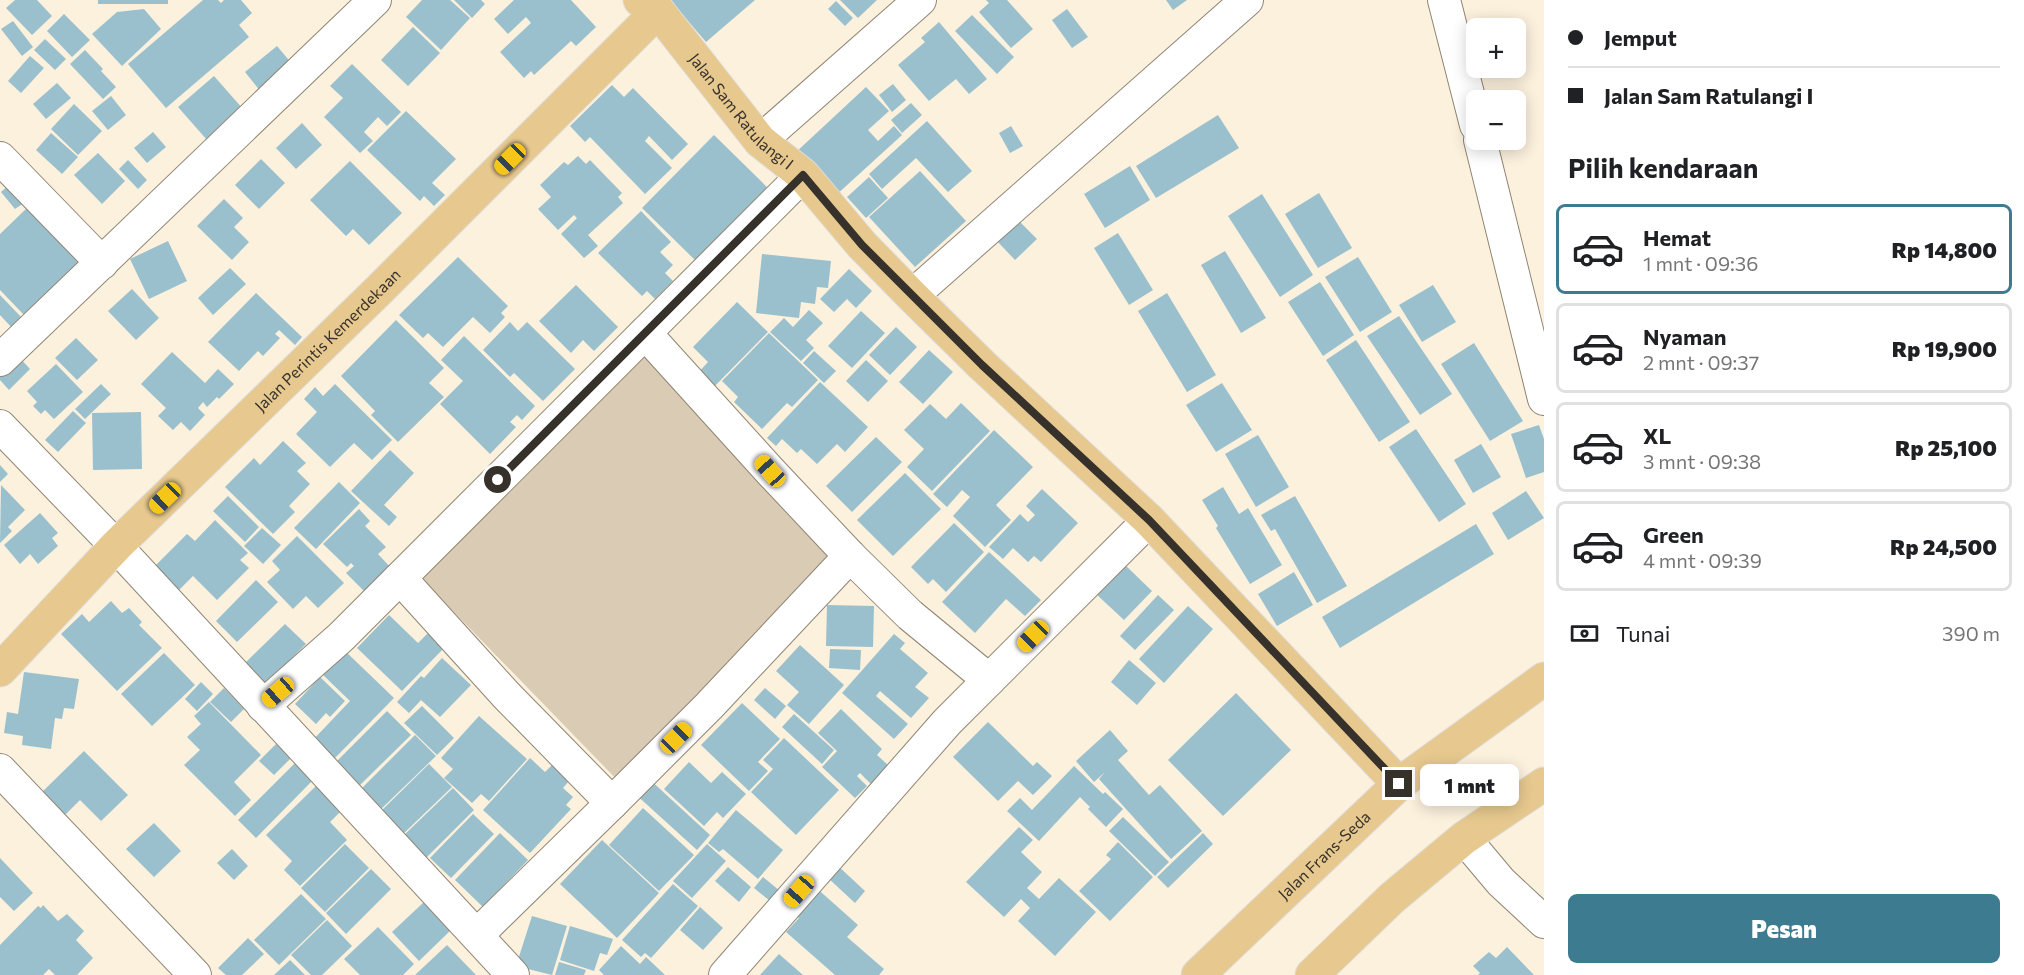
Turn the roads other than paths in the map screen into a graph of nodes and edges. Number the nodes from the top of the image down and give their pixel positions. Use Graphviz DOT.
graph roads {
  1 [pos="920,0"];
  2 [pos="1247,0"];
  3 [pos="1444,0"];
  4 [pos="649,5"];
  5 [pos="355,6"];
  6 [pos="1467,90"];
  7 [pos="760,141"];
  8 [pos="1482,150"];
  9 [pos="0,158"];
  10 [pos="803,175"];
  11 [pos="102,263"];
  12 [pos="912,296"];
  13 [pos="645,333"];
  14 [pos="0,360"];
  15 [pos="1544,399"];
  16 [pos="0,426"];
  17 [pos="1149,520"];
  18 [pos="116,546"];
  19 [pos="850,556"];
  20 [pos="400,578"];
  21 [pos="0,670"];
  22 [pos="989,680"];
  23 [pos="1544,680"];
  24 [pos="262,706"];
  25 [pos="0,770"];
  26 [pos="1399,784"];
  27 [pos="1544,784"];
  28 [pos="612,803"];
  29 [pos="1464,838"];
  30 [pos="1544,922"];
  31 [pos="477,935"];
  32 [pos="195,975"];
  33 [pos="513,975"];
  34 [pos="725,975"];
  35 [pos="1198,975"];
  36 [pos="1312,975"];
  1 -- 7 [label="street"];
  2 -- 12 [label="street"];
  3 -- 6 [label="street"];
  4 -- 7 [label="main road, Jalan Sam Ratulangi I"];
  4 -- 18 [label="main road, Jalan Perintis Kemerdekaan"];
  5 -- 11 [label="street"];
  7 -- 10 [label="main road, Jalan Sam Ratulangi I"];
  8 -- 15 [label="street"];
  9 -- 11 [label="street"];
  10 -- 12 [label="main road, Jalan Sam Ratulangi I"];
  10 -- 13 [label="street"];
  11 -- 14 [label="street"];
  12 -- 17 [label="main road, Jalan Sam Ratulangi I"];
  13 -- 19 [label="street"];
  13 -- 20 [label="street"];
  16 -- 18 [label="street"];
  17 -- 22 [label="street"];
  17 -- 26 [label="main road, Jalan Sam Ratulangi I"];
  18 -- 21 [label="main road, Jalan Perintis Kemerdekaan"];
  18 -- 24 [label="street"];
  19 -- 22 [label="street"];
  19 -- 28 [label="street"];
  20 -- 24 [label="street"];
  20 -- 28 [label="street"];
  22 -- 34 [label="street"];
  23 -- 26 [label="main road, Jalan Frans-Seda"];
  24 -- 31 [label="street"];
  25 -- 32 [label="street"];
  26 -- 35 [label="main road, Jalan Frans-Seda"];
  27 -- 29 [label="main road"];
  28 -- 31 [label="street"];
  29 -- 30 [label="street"];
  29 -- 36 [label="main road"];
  31 -- 33 [label="street"];
}
